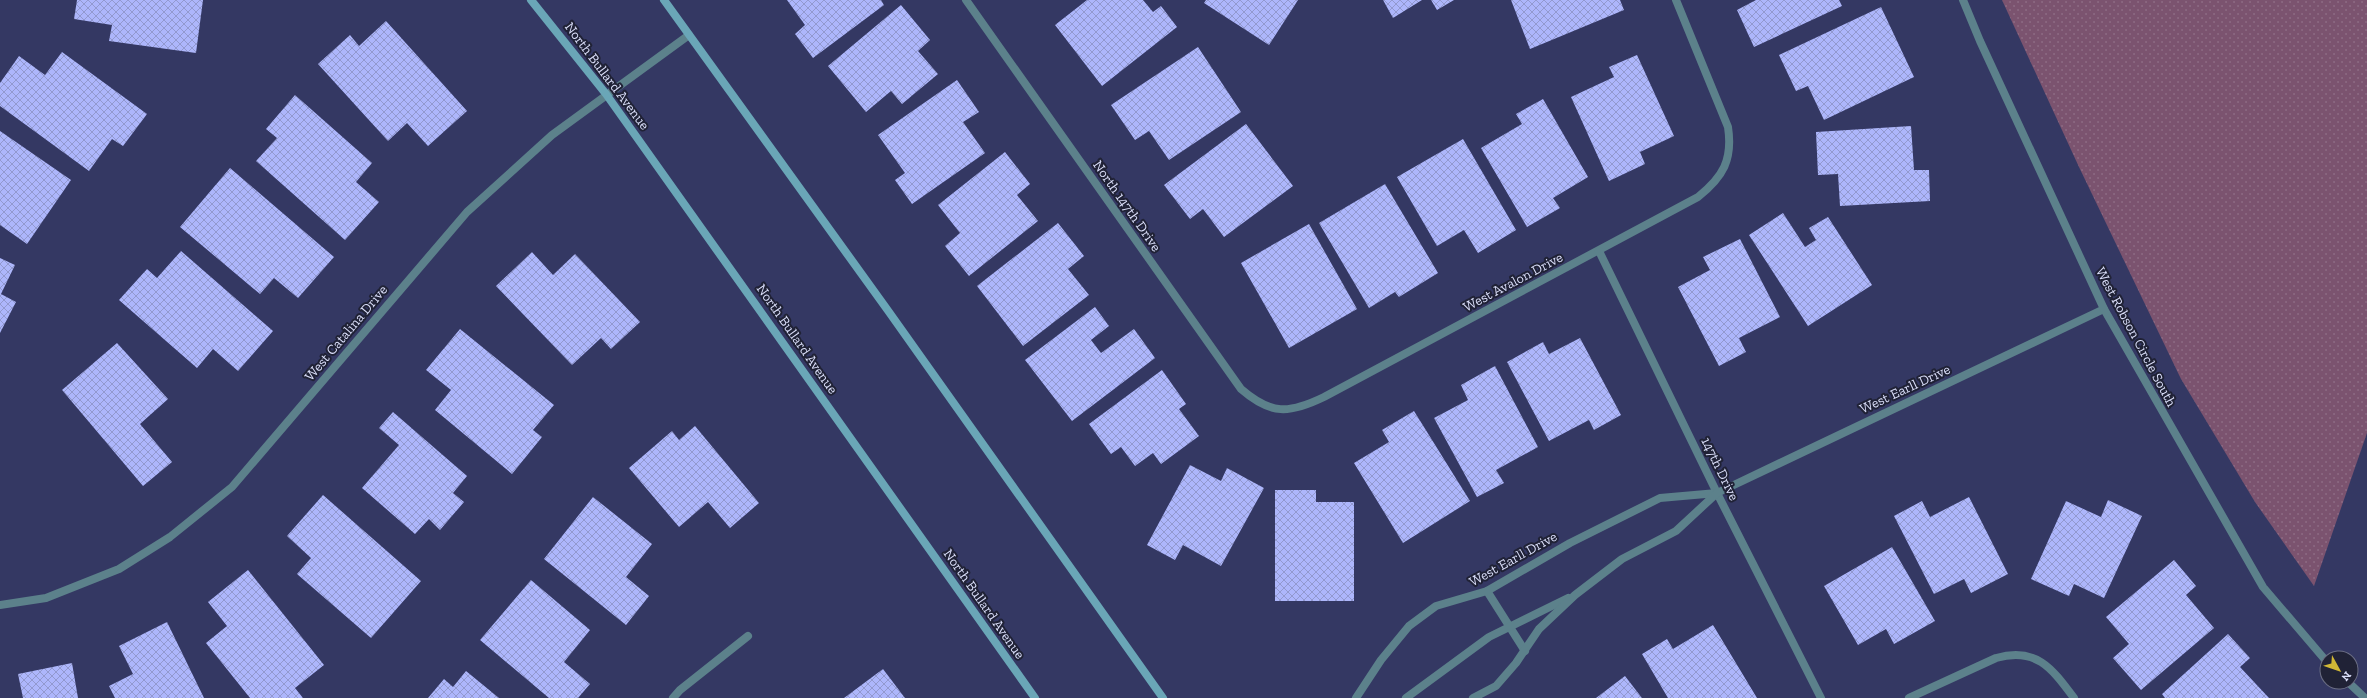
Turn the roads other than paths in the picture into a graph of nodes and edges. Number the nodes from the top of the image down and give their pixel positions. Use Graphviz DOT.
graph roads {
  1 [pos="531,0"];
  2 [pos="664,0"];
  3 [pos="966,0"];
  4 [pos="1676,0"];
  5 [pos="1963,0"];
  6 [pos="689,35"];
  7 [pos="606,94"];
  8 [pos="1599,251"];
  9 [pos="2104,309"];
  10 [pos="1281,410"];
  11 [pos="1717,493"];
  12 [pos="1487,591"];
  13 [pos="1575,595"];
  14 [pos="0,605"];
  15 [pos="1510,627"];
  16 [pos="748,636"];
  17 [pos="1525,651"];
  18 [pos="2319,653"];
  19 [pos="2356,690"];
  20 [pos="673,698"];
  21 [pos="1035,698"];
  22 [pos="1163,698"];
  23 [pos="1356,698"];
  24 [pos="1406,698"];
  25 [pos="1473,698"];
  26 [pos="1821,698"];
  27 [pos="1909,698"];
  28 [pos="2074,698"];
  29 [pos="2365,698"];
  1 -- 7 [label="main road, North Bullard Avenue"];
  2 -- 6 [label="main road"];
  3 -- 10 [label="street, North 147th Drive"];
  4 -- 8 [label="street, West Avalon Drive"];
  5 -- 9 [label="street, West Robson Circle South"];
  6 -- 7 [label="street, West Catalina Drive"];
  6 -- 22 [label="main road"];
  7 -- 14 [label="street, West Catalina Drive"];
  7 -- 21 [label="main road, North Bullard Avenue"];
  8 -- 10 [label="street, West Avalon Drive"];
  8 -- 11 [label="street, 147th Drive"];
  9 -- 11 [label="street, West Earll Drive"];
  9 -- 18 [label="street, West Robson Circle South"];
  11 -- 12 [label="street, West Earll Drive"];
  11 -- 13 [label="street, West Earll Drive"];
  11 -- 26 [label="street, 147th Drive"];
  12 -- 15 [label="street"];
  12 -- 23 [label="street, West Earll Drive"];
  13 -- 15 [label="street, West Earll Drive"];
  13 -- 17 [label="street, West Earll Drive"];
  15 -- 17 [label="street"];
  15 -- 24 [label="street, West Earll Drive"];
  16 -- 20 [label="street"];
  17 -- 25 [label="street, West Earll Drive"];
  19 -- 29 [label="street"];
  27 -- 28 [label="street"];
}
